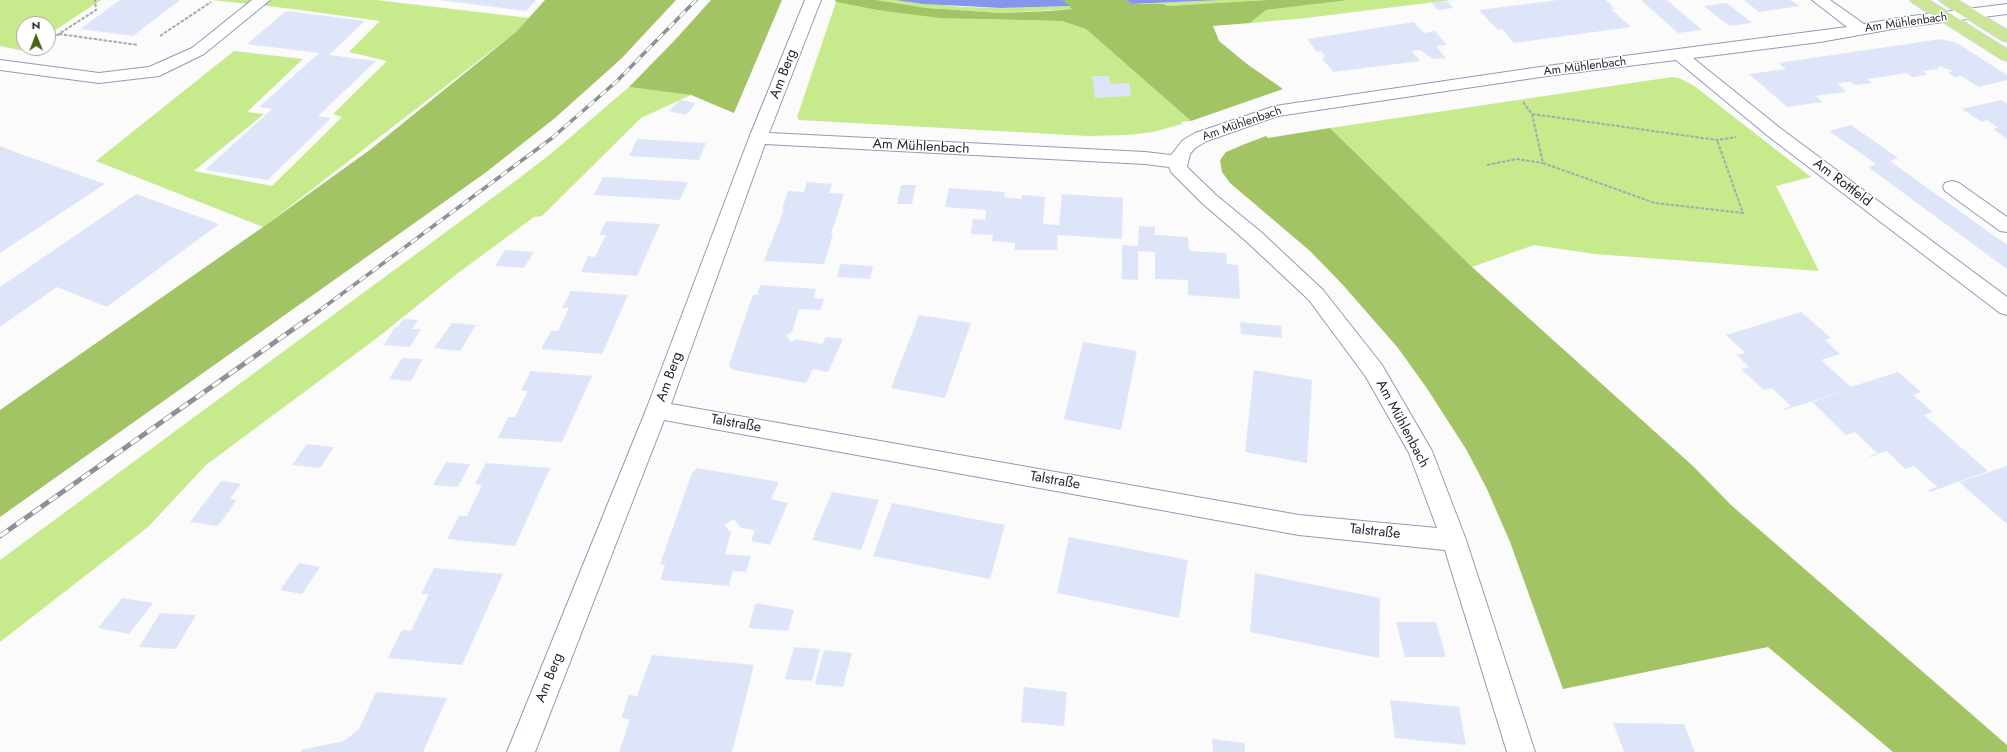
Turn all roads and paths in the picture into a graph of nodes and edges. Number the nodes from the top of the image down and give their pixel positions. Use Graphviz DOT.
graph roads {
  1 [pos="94,0"];
  2 [pos="262,0"];
  3 [pos="813,0"];
  4 [pos="1918,0"];
  5 [pos="1947,0"];
  6 [pos="1829,2"];
  7 [pos="2007,9"];
  8 [pos="1969,14"];
  9 [pos="1944,17"];
  10 [pos="1860,29"];
  11 [pos="59,34"];
  12 [pos="56,36"];
  13 [pos="2007,37"];
  14 [pos="146,46"];
  15 [pos="1680,55"];
  16 [pos="2007,56"];
  17 [pos="0,65"];
  18 [pos="1501,78"];
  19 [pos="1532,114"];
  20 [pos="1774,132"];
  21 [pos="758,138"];
  22 [pos="1717,140"];
  23 [pos="1179,162"];
  24 [pos="1543,163"];
  25 [pos="1487,165"];
  26 [pos="1952,187"];
  27 [pos="2007,226"];
  28 [pos="2007,308"];
  29 [pos="657,410"];
  30 [pos="1454,540"];
  31 [pos="521,752"];
  32 [pos="1520,752"];
  1 -- 11 [label="path"];
  2 -- 17 [label="street"];
  3 -- 21 [label="street, Am Berg"];
  4 -- 9 [label="main road"];
  5 -- 8 [label="main road"];
  6 -- 10 [label="street"];
  7 -- 8 [label="street, Am Mühlenbach"];
  8 -- 9 [label="street, Am Mühlenbach"];
  8 -- 13 [label="main road"];
  9 -- 10 [label="street, Am Mühlenbach"];
  9 -- 16 [label="main road"];
  10 -- 15 [label="street, Am Mühlenbach"];
  11 -- 12 [label="path"];
  11 -- 14 [label="path"];
  15 -- 18 [label="street, Am Mühlenbach"];
  15 -- 20 [label="street, Am Rottfeld"];
  18 -- 19 [label="path"];
  18 -- 23 [label="street, Am Mühlenbach"];
  19 -- 22 [label="path"];
  19 -- 24 [label="path"];
  20 -- 22 [label="path"];
  20 -- 28 [label="street, Am Rottfeld"];
  21 -- 23 [label="street, Am Mühlenbach"];
  21 -- 29 [label="street, Am Berg"];
  22 -- 24 [label="path"];
  23 -- 30 [label="street, Am Mühlenbach"];
  24 -- 25 [label="path"];
  26 -- 27 [label="street"];
  29 -- 30 [label="street, Talstraße"];
  29 -- 31 [label="street, Am Berg"];
  30 -- 32 [label="street, Am Mühlenbach"];
}
